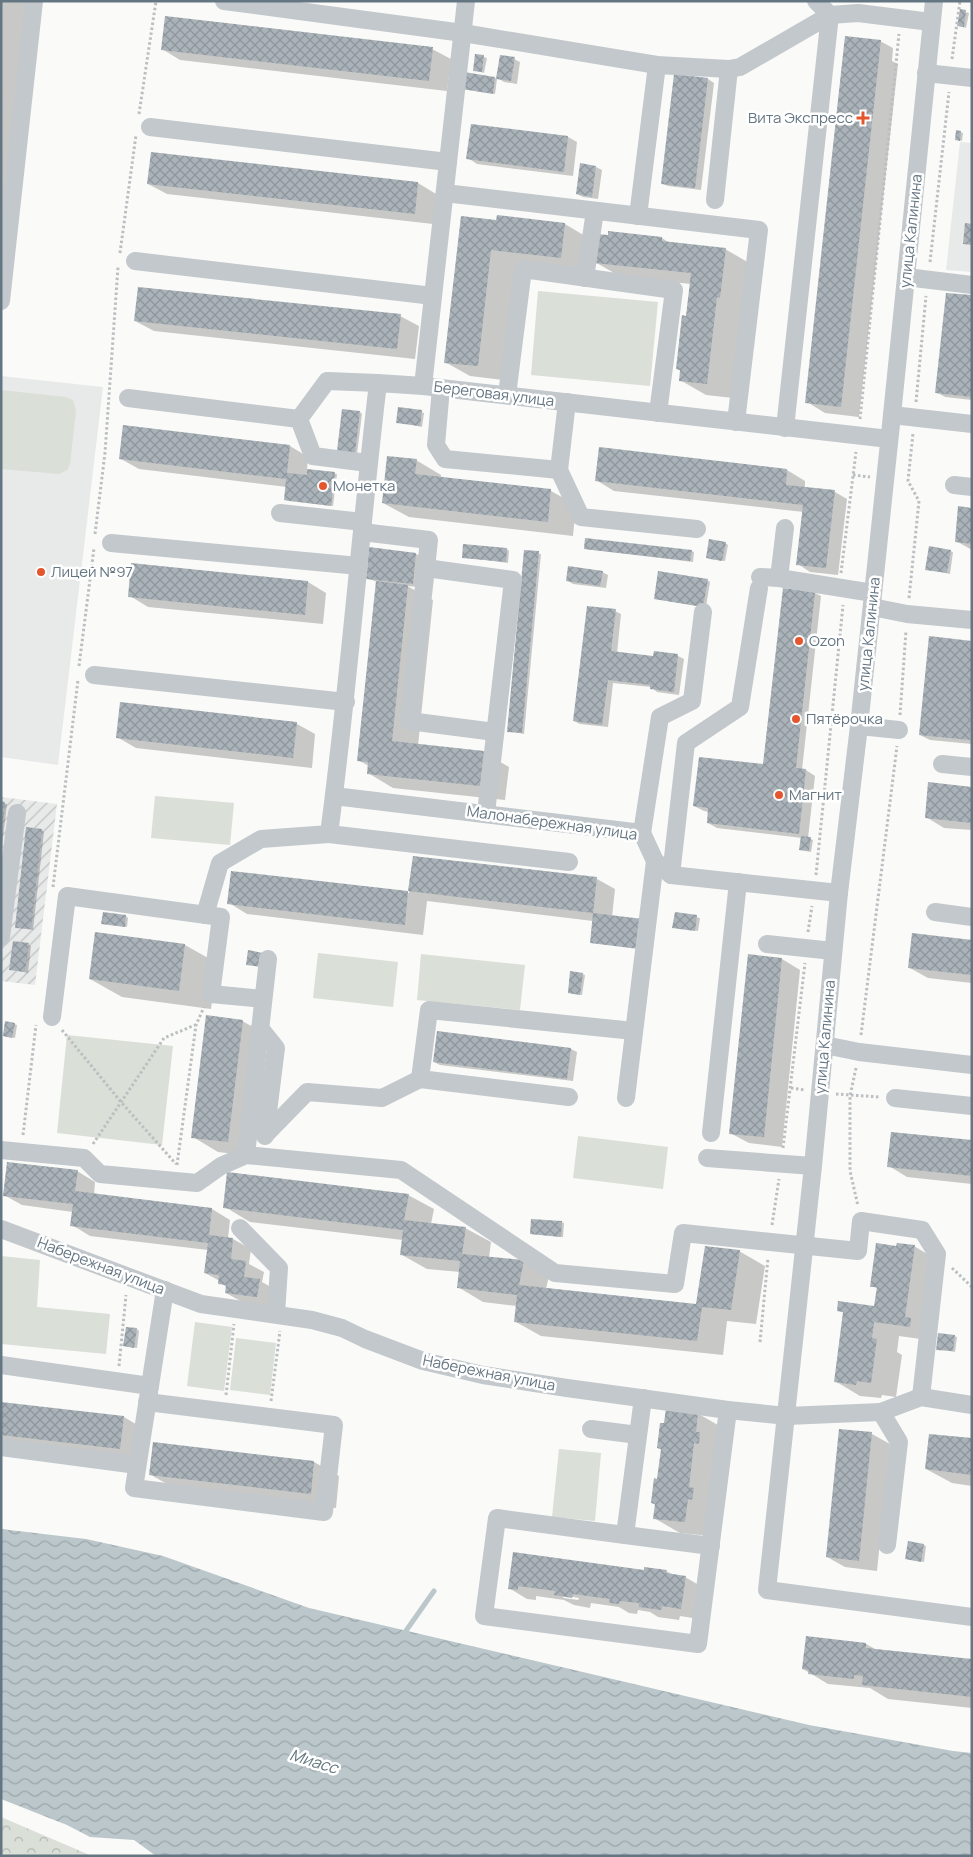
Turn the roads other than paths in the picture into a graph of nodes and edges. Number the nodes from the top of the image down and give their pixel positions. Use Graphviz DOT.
graph roads {
  1 [pos="34,1"];
  2 [pos="224,1"];
  3 [pos="466,1"];
  4 [pos="816,1"];
  5 [pos="934,1"];
  6 [pos="830,15"];
  7 [pos="932,22"];
  8 [pos="463,32"];
  9 [pos="657,64"];
  10 [pos="730,70"];
  11 [pos="926,73"];
  12 [pos="972,78"];
  13 [pos="142,124"];
  14 [pos="448,162"];
  15 [pos="445,193"];
  16 [pos="715,200"];
  17 [pos="595,211"];
  18 [pos="638,216"];
  19 [pos="134,261"];
  20 [pos="906,277"];
  21 [pos="585,278"];
  22 [pos="972,286"];
  23 [pos="433,296"];
  24 [pos="1,300"];
  25 [pos="378,383"];
  26 [pos="432,387"];
  27 [pos="507,396"];
  28 [pos="128,398"];
  29 [pos="567,402"];
  30 [pos="658,413"];
  31 [pos="892,415"];
  32 [pos="299,419"];
  33 [pos="736,422"];
  34 [pos="972,424"];
  35 [pos="785,428"];
  36 [pos="889,439"];
  37 [pos="368,463"];
  38 [pos="559,470"];
  39 [pos="954,485"];
  40 [pos="972,487"];
  41 [pos="280,513"];
  42 [pos="362,527"];
  43 [pos="785,528"];
  44 [pos="697,529"];
  45 [pos="110,543"];
  46 [pos="359,566"];
  47 [pos="426,568"];
  48 [pos="779,578"];
  49 [pos="872,600"];
  50 [pos="703,612"];
  51 [pos="972,620"];
  52 [pos="84,675"];
  53 [pos="346,702"];
  54 [pos="859,726"];
  55 [pos="899,730"];
  56 [pos="495,732"];
  57 [pos="942,764"];
  58 [pos="972,767"];
  59 [pos="334,796"];
  60 [pos="17,813"];
  61 [pos="486,814"];
  62 [pos="642,832"];
  63 [pos="329,834"];
  64 [pos="655,861"];
  65 [pos="569,862"];
  66 [pos="671,875"];
  67 [pos="738,882"];
  68 [pos="838,893"];
  69 [pos="935,912"];
  70 [pos="205,915"];
  71 [pos="972,917"];
  72 [pos="1,937"];
  73 [pos="768,944"];
  74 [pos="833,951"];
  75 [pos="268,959"];
  76 [pos="263,1000"];
  77 [pos="44,1021"];
  78 [pos="260,1028"];
  79 [pos="634,1031"];
  80 [pos="825,1044"];
  81 [pos="972,1065"];
  82 [pos="420,1079"];
  83 [pos="569,1097"];
  84 [pos="626,1098"];
  85 [pos="895,1098"];
  86 [pos="972,1106"];
  87 [pos="711,1133"];
  88 [pos="266,1134"];
  89 [pos="1,1150"];
  90 [pos="255,1156"];
  91 [pos="707,1158"];
  92 [pos="813,1166"];
  93 [pos="240,1228"];
  94 [pos="1,1229"];
  95 [pos="804,1244"];
  96 [pos="165,1290"];
  97 [pos="279,1315"];
  98 [pos="1,1365"];
  99 [pos="149,1394"];
  100 [pos="921,1397"];
  101 [pos="643,1398"];
  102 [pos="972,1405"];
  103 [pos="728,1410"];
  104 [pos="881,1412"];
  105 [pos="786,1416"];
  106 [pos="591,1429"];
  107 [pos="638,1436"];
  108 [pos="1,1448"];
  109 [pos="137,1465"];
  110 [pos="625,1535"];
  111 [pos="887,1544"];
  112 [pos="711,1546"];
  113 [pos="972,1617"];
  1 -- 24 [label="street"];
  2 -- 8 [label="street"];
  3 -- 8 [label="street, Береговая улица"];
  4 -- 6 [label="street"];
  5 -- 7 [label="street, улица Калинина"];
  6 -- 7 [label="street"];
  6 -- 10 [label="street"];
  6 -- 35 [label="street"];
  7 -- 11 [label="street, улица Калинина"];
  8 -- 9 [label="street"];
  8 -- 14 [label="street, Береговая улица"];
  9 -- 10 [label="street"];
  9 -- 18 [label="street"];
  10 -- 16 [label="street"];
  11 -- 12 [label="street"];
  11 -- 20 [label="street, улица Калинина"];
  13 -- 14 [label="street"];
  14 -- 15 [label="street, Береговая улица"];
  15 -- 17 [label="street"];
  15 -- 23 [label="street, Береговая улица"];
  17 -- 18 [label="street"];
  17 -- 21 [label="street"];
  18 -- 33 [label="street"];
  19 -- 23 [label="street"];
  20 -- 22 [label="street"];
  20 -- 31 [label="street, улица Калинина"];
  21 -- 27 [label="street"];
  21 -- 30 [label="street"];
  23 -- 26 [label="street, Береговая улица"];
  25 -- 26 [label="street"];
  25 -- 32 [label="street"];
  25 -- 37 [label="street"];
  26 -- 27 [label="street, Береговая улица"];
  26 -- 38 [label="street"];
  27 -- 29 [label="street, Береговая улица"];
  28 -- 32 [label="street"];
  29 -- 30 [label="street, Береговая улица"];
  29 -- 38 [label="street"];
  30 -- 33 [label="street, Береговая улица"];
  31 -- 34 [label="street"];
  31 -- 36 [label="street, улица Калинина"];
  32 -- 37 [label="street"];
  33 -- 35 [label="street, Береговая улица"];
  35 -- 36 [label="street, Береговая улица"];
  36 -- 49 [label="street, улица Калинина"];
  37 -- 42 [label="street"];
  38 -- 44 [label="street"];
  39 -- 40 [label="street"];
  41 -- 42 [label="street"];
  42 -- 46 [label="street"];
  42 -- 47 [label="street"];
  43 -- 48 [label="street"];
  45 -- 46 [label="street"];
  46 -- 53 [label="street"];
  47 -- 56 [label="street"];
  47 -- 56 [label="street"];
  48 -- 49 [label="street"];
  48 -- 66 [label="street"];
  49 -- 51 [label="street"];
  49 -- 54 [label="street, улица Калинина"];
  50 -- 62 [label="street"];
  52 -- 53 [label="street"];
  53 -- 59 [label="street"];
  54 -- 55 [label="street"];
  54 -- 68 [label="street, улица Калинина"];
  56 -- 61 [label="street"];
  57 -- 58 [label="street"];
  59 -- 61 [label="street, Малонабережная улица"];
  59 -- 63 [label="street"];
  60 -- 72 [label="street"];
  61 -- 62 [label="street, Малонабережная улица"];
  62 -- 64 [label="street, Малонабережная улица"];
  63 -- 65 [label="street"];
  63 -- 70 [label="street"];
  64 -- 66 [label="street, Малонабережная улица"];
  64 -- 79 [label="street"];
  66 -- 67 [label="street"];
  67 -- 68 [label="street"];
  67 -- 87 [label="street"];
  68 -- 74 [label="street, улица Калинина"];
  69 -- 71 [label="street"];
  70 -- 76 [label="street"];
  70 -- 77 [label="street"];
  73 -- 74 [label="street"];
  74 -- 80 [label="street, улица Калинина"];
  75 -- 76 [label="street"];
  76 -- 78 [label="street"];
  78 -- 88 [label="street"];
  78 -- 90 [label="street"];
  79 -- 82 [label="street"];
  79 -- 84 [label="street"];
  80 -- 81 [label="street"];
  80 -- 92 [label="street, улица Калинина"];
  82 -- 83 [label="street"];
  82 -- 88 [label="street"];
  85 -- 86 [label="street"];
  88 -- 90 [label="street"];
  89 -- 90 [label="street"];
  90 -- 95 [label="street"];
  91 -- 92 [label="street"];
  92 -- 95 [label="street, улица Калинина"];
  93 -- 97 [label="street"];
  94 -- 96 [label="street, Набережная улица"];
  95 -- 100 [label="street"];
  95 -- 105 [label="street, улица Калинина"];
  96 -- 97 [label="street, Набережная улица"];
  96 -- 99 [label="street"];
  97 -- 101 [label="street, Набережная улица"];
  98 -- 99 [label="street"];
  99 -- 109 [label="street"];
  99 -- 109 [label="street"];
  100 -- 102 [label="street"];
  100 -- 104 [label="street, Набережная улица"];
  101 -- 103 [label="street, Набережная улица"];
  101 -- 107 [label="street"];
  103 -- 105 [label="street, Набережная улица"];
  103 -- 112 [label="street"];
  104 -- 105 [label="street, Набережная улица"];
  104 -- 111 [label="street"];
  105 -- 113 [label="street, улица Калинина"];
  106 -- 107 [label="street"];
  107 -- 110 [label="street"];
  108 -- 109 [label="street"];
  110 -- 112 [label="street"];
  110 -- 112 [label="street"];
}
